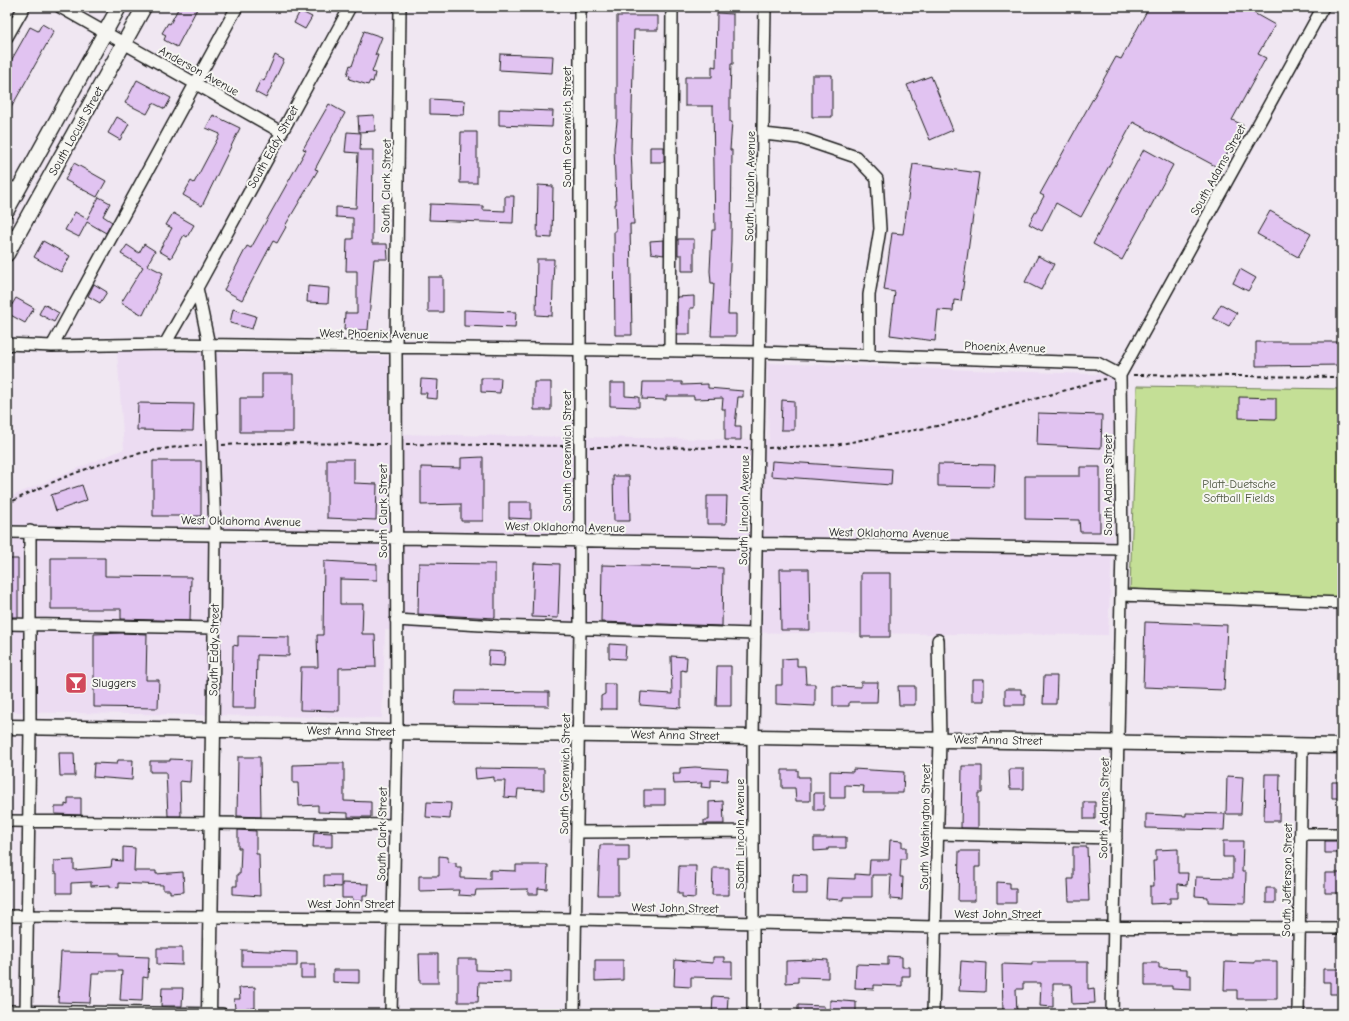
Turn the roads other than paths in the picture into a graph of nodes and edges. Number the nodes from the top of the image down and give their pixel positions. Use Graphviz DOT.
graph roads {
  1 [pos="24,7"];
  2 [pos="60,7"];
  3 [pos="119,7"];
  4 [pos="144,7"];
  5 [pos="237,7"];
  6 [pos="350,7"];
  7 [pos="400,7"];
  8 [pos="580,7"];
  9 [pos="672,7"];
  10 [pos="765,7"];
  11 [pos="1323,7"];
  12 [pos="104,32"];
  13 [pos="7,37"];
  14 [pos="124,44"];
  15 [pos="196,84"];
  16 [pos="281,132"];
  17 [pos="764,134"];
  18 [pos="12,188"];
  19 [pos="7,210"];
  20 [pos="7,254"];
  21 [pos="197,288"];
  22 [pos="7,344"];
  23 [pos="165,344"];
  24 [pos="209,345"];
  25 [pos="52,346"];
  26 [pos="396,348"];
  27 [pos="580,350"];
  28 [pos="670,351"];
  29 [pos="759,352"];
  30 [pos="869,356"];
  31 [pos="1120,375"];
  32 [pos="30,531"];
  33 [pos="7,532"];
  34 [pos="215,534"];
  35 [pos="396,537"];
  36 [pos="580,541"];
  37 [pos="756,544"];
  38 [pos="1122,549"];
  39 [pos="1121,595"];
  40 [pos="1342,603"];
  41 [pos="396,620"];
  42 [pos="7,624"];
  43 [pos="30,624"];
  44 [pos="214,628"];
  45 [pos="580,628"];
  46 [pos="755,634"];
  47 [pos="938,640"];
  48 [pos="7,727"];
  49 [pos="30,728"];
  50 [pos="213,730"];
  51 [pos="397,732"];
  52 [pos="579,734"];
  53 [pos="754,737"];
  54 [pos="940,739"];
  55 [pos="1119,742"];
  56 [pos="1302,746"];
  57 [pos="1342,746"];
  58 [pos="7,820"];
  59 [pos="29,821"];
  60 [pos="212,823"];
  61 [pos="395,825"];
  62 [pos="753,831"];
  63 [pos="577,832"];
  64 [pos="938,834"];
  65 [pos="1301,834"];
  66 [pos="1342,834"];
  67 [pos="1116,838"];
  68 [pos="7,916"];
  69 [pos="27,916"];
  70 [pos="210,916"];
  71 [pos="393,918"];
  72 [pos="576,919"];
  73 [pos="753,923"];
  74 [pos="935,927"];
  75 [pos="1114,927"];
  76 [pos="1300,927"];
  77 [pos="1342,928"];
  78 [pos="7,1011"];
  79 [pos="26,1012"];
  80 [pos="209,1014"];
  81 [pos="222,1014"];
  82 [pos="391,1014"];
  83 [pos="574,1014"];
  84 [pos="753,1014"];
  85 [pos="933,1014"];
  86 [pos="1112,1014"];
  87 [pos="1298,1014"];
  1 -- 13 [label="street"];
  2 -- 12 [label="street, Anderson Avenue"];
  3 -- 12 [label="main road, South Locust Street"];
  4 -- 14 [label="main road, South Locust Street"];
  5 -- 15 [label="street"];
  6 -- 16 [label="street, South Eddy Street"];
  7 -- 26 [label="street, South Clark Street"];
  8 -- 27 [label="street, South Greenwich Street"];
  9 -- 28 [label="street"];
  10 -- 17 [label="street, South Lincoln Avenue"];
  11 -- 31 [label="street, South Adams Street"];
  12 -- 14 [label="street, Anderson Avenue"];
  12 -- 18 [label="main road, South Locust Street"];
  14 -- 15 [label="street, Anderson Avenue"];
  14 -- 20 [label="main road, South Locust Street"];
  15 -- 16 [label="street, Anderson Avenue"];
  15 -- 25 [label="street"];
  16 -- 21 [label="street, South Eddy Street"];
  17 -- 29 [label="street, South Lincoln Avenue"];
  17 -- 30 [label="street"];
  18 -- 19 [label="main road, South Locust Street"];
  21 -- 23 [label="street, South Eddy Street"];
  21 -- 24 [label="street, South Eddy Street"];
  22 -- 25 [label="street, West Phoenix Avenue"];
  23 -- 24 [label="street, West Phoenix Avenue"];
  23 -- 25 [label="street, West Phoenix Avenue"];
  24 -- 26 [label="street, West Phoenix Avenue"];
  24 -- 34 [label="street, South Eddy Street"];
  26 -- 27 [label="street, West Phoenix Avenue"];
  26 -- 35 [label="street, South Clark Street"];
  27 -- 28 [label="street, West Phoenix Avenue"];
  27 -- 36 [label="street, South Greenwich Street"];
  28 -- 29 [label="street, West Phoenix Avenue"];
  29 -- 30 [label="street, Phoenix Avenue"];
  29 -- 37 [label="street, South Lincoln Avenue"];
  30 -- 31 [label="street, Phoenix Avenue"];
  31 -- 38 [label="street, South Adams Street"];
  32 -- 33 [label="street, West Oklahoma Avenue"];
  32 -- 34 [label="street, West Oklahoma Avenue"];
  32 -- 43 [label="street"];
  34 -- 35 [label="street, West Oklahoma Avenue"];
  34 -- 44 [label="street, South Eddy Street"];
  35 -- 36 [label="street, West Oklahoma Avenue"];
  35 -- 41 [label="street, South Clark Street"];
  36 -- 37 [label="street, West Oklahoma Avenue"];
  36 -- 45 [label="street, South Greenwich Street"];
  37 -- 38 [label="street, West Oklahoma Avenue"];
  37 -- 46 [label="street, South Lincoln Avenue"];
  38 -- 39 [label="street, South Adams Street"];
  39 -- 40 [label="street"];
  39 -- 55 [label="street, South Adams Street"];
  41 -- 45 [label="street"];
  41 -- 51 [label="street, South Clark Street"];
  42 -- 43 [label="street"];
  43 -- 44 [label="street"];
  43 -- 49 [label="street"];
  44 -- 50 [label="street, South Eddy Street"];
  45 -- 46 [label="street"];
  45 -- 52 [label="street, South Greenwich Street"];
  46 -- 53 [label="street, South Lincoln Avenue"];
  47 -- 54 [label="street, South Washington Street"];
  48 -- 49 [label="main road, West Anna Street"];
  49 -- 50 [label="main road, West Anna Street"];
  49 -- 59 [label="street"];
  50 -- 51 [label="main road, West Anna Street"];
  50 -- 60 [label="main road, South Eddy Street"];
  51 -- 52 [label="main road, West Anna Street"];
  51 -- 61 [label="street, South Clark Street"];
  52 -- 53 [label="main road, West Anna Street"];
  52 -- 63 [label="street, South Greenwich Street"];
  53 -- 54 [label="main road, West Anna Street"];
  53 -- 62 [label="street, South Lincoln Avenue"];
  54 -- 55 [label="main road, West Anna Street"];
  54 -- 64 [label="street, South Washington Street"];
  55 -- 56 [label="main road, West Anna Street"];
  55 -- 67 [label="street, South Adams Street"];
  56 -- 57 [label="main road, West Anna Street"];
  56 -- 65 [label="street, South Jefferson Street"];
  58 -- 59 [label="street"];
  59 -- 60 [label="street"];
  59 -- 69 [label="street"];
  60 -- 61 [label="street"];
  60 -- 70 [label="main road, South Eddy Street"];
  61 -- 71 [label="street, South Clark Street"];
  62 -- 63 [label="street"];
  62 -- 73 [label="street, South Lincoln Avenue"];
  63 -- 72 [label="street, South Greenwich Street"];
  64 -- 67 [label="street"];
  64 -- 74 [label="street, South Washington Street"];
  65 -- 66 [label="street"];
  65 -- 76 [label="street, South Jefferson Street"];
  67 -- 75 [label="street, South Adams Street"];
  68 -- 69 [label="street, West John Street"];
  69 -- 70 [label="street, West John Street"];
  69 -- 79 [label="street"];
  70 -- 71 [label="street, West John Street"];
  70 -- 80 [label="main road, South Eddy Street"];
  71 -- 72 [label="street, West John Street"];
  71 -- 82 [label="street, South Clark Street"];
  72 -- 73 [label="street, West John Street"];
  72 -- 83 [label="street, South Greenwich Street"];
  73 -- 74 [label="street, West John Street"];
  73 -- 84 [label="street, South Lincoln Avenue"];
  74 -- 75 [label="street, West John Street"];
  74 -- 85 [label="street, South Washington Street"];
  75 -- 76 [label="street, West John Street"];
  75 -- 86 [label="street, South Adams Street"];
  76 -- 77 [label="street, West John Street"];
  76 -- 87 [label="street, South Jefferson Street"];
  78 -- 79 [label="street"];
  79 -- 80 [label="street"];
  80 -- 81 [label="street"];
}
